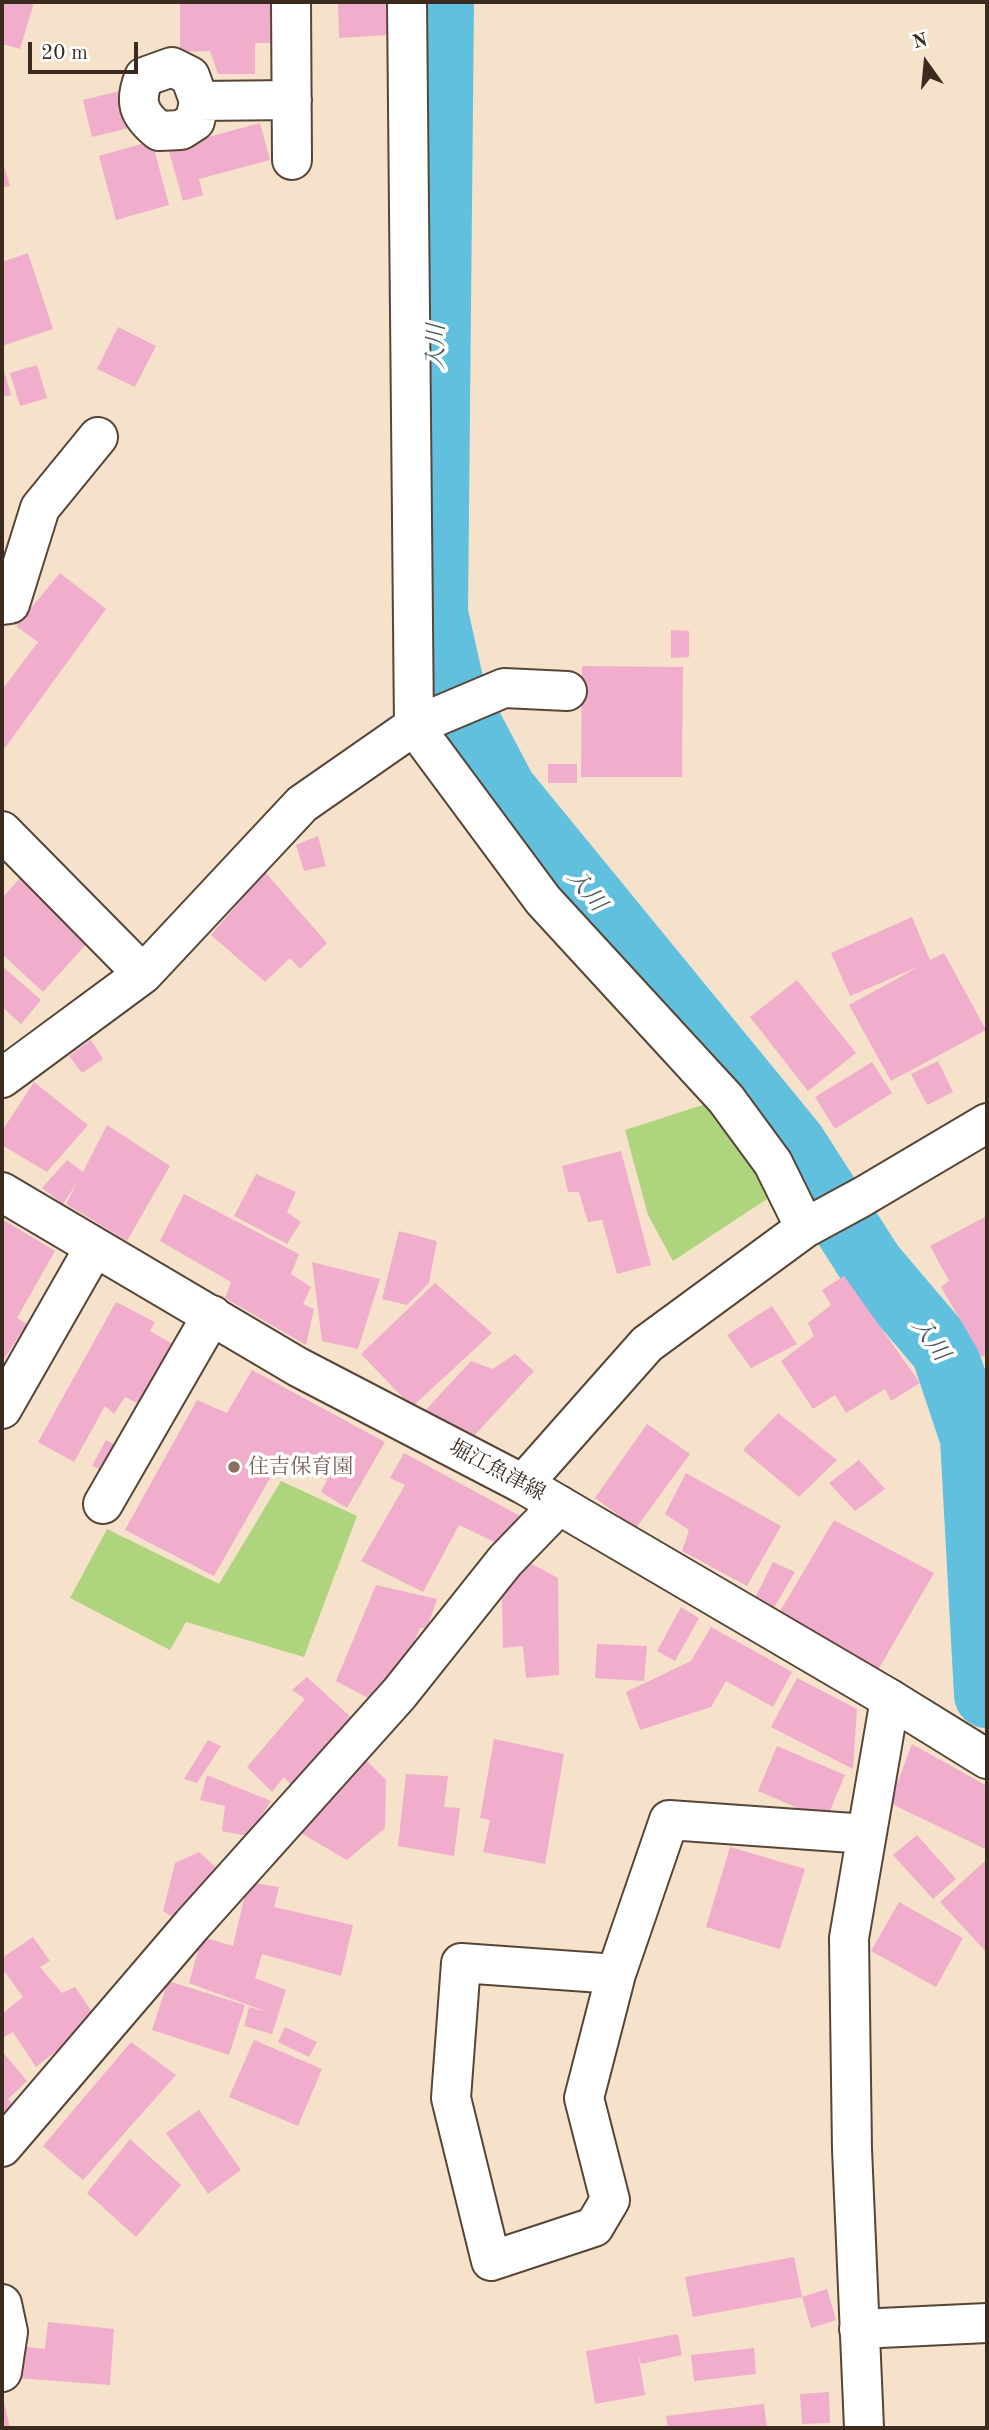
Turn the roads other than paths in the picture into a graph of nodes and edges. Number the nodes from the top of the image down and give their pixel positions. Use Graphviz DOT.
graph roads {
  1 [pos="291,2"];
  2 [pos="407,2"];
  3 [pos="292,100"];
  4 [pos="199,101"];
  5 [pos="292,160"];
  6 [pos="99,438"];
  7 [pos="2,605"];
  8 [pos="567,691"];
  9 [pos="414,726"];
  10 [pos="2,831"];
  11 [pos="143,974"];
  12 [pos="2,1078"];
  13 [pos="987,1123"];
  14 [pos="2,1192"];
  15 [pos="805,1228"];
  16 [pos="94,1248"];
  17 [pos="212,1315"];
  18 [pos="2,1409"];
  19 [pos="523,1484"];
  20 [pos="103,1504"];
  21 [pos="559,1505"];
  22 [pos="890,1699"];
  23 [pos="987,1759"];
  24 [pos="867,1834"];
  25 [pos="616,1974"];
  26 [pos="2,2147"];
  27 [pos="2,2304"];
  28 [pos="987,2323"];
  29 [pos="859,2329"];
  30 [pos="2,2372"];
  31 [pos="864,2428"];
  1 -- 3 [label="street"];
  2 -- 9 [label="street"];
  3 -- 4 [label="street"];
  3 -- 5 [label="street"];
  6 -- 7 [label="street"];
  8 -- 9 [label="street"];
  9 -- 11 [label="street"];
  9 -- 15 [label="street"];
  10 -- 11 [label="street"];
  11 -- 12 [label="street"];
  13 -- 15 [label="street"];
  14 -- 16 [label="street, 堀江魚津線"];
  15 -- 19 [label="street"];
  16 -- 17 [label="street, 堀江魚津線"];
  16 -- 18 [label="street"];
  17 -- 19 [label="street, 堀江魚津線"];
  17 -- 20 [label="street"];
  19 -- 21 [label="street, 堀江魚津線"];
  21 -- 22 [label="street, 堀江魚津線"];
  21 -- 26 [label="street"];
  22 -- 23 [label="street, 堀江魚津線"];
  22 -- 24 [label="street"];
  24 -- 25 [label="street"];
  24 -- 29 [label="street"];
  25 -- 25 [label="street"];
  27 -- 30 [label="street"];
  28 -- 29 [label="street"];
  29 -- 31 [label="street"];
}
